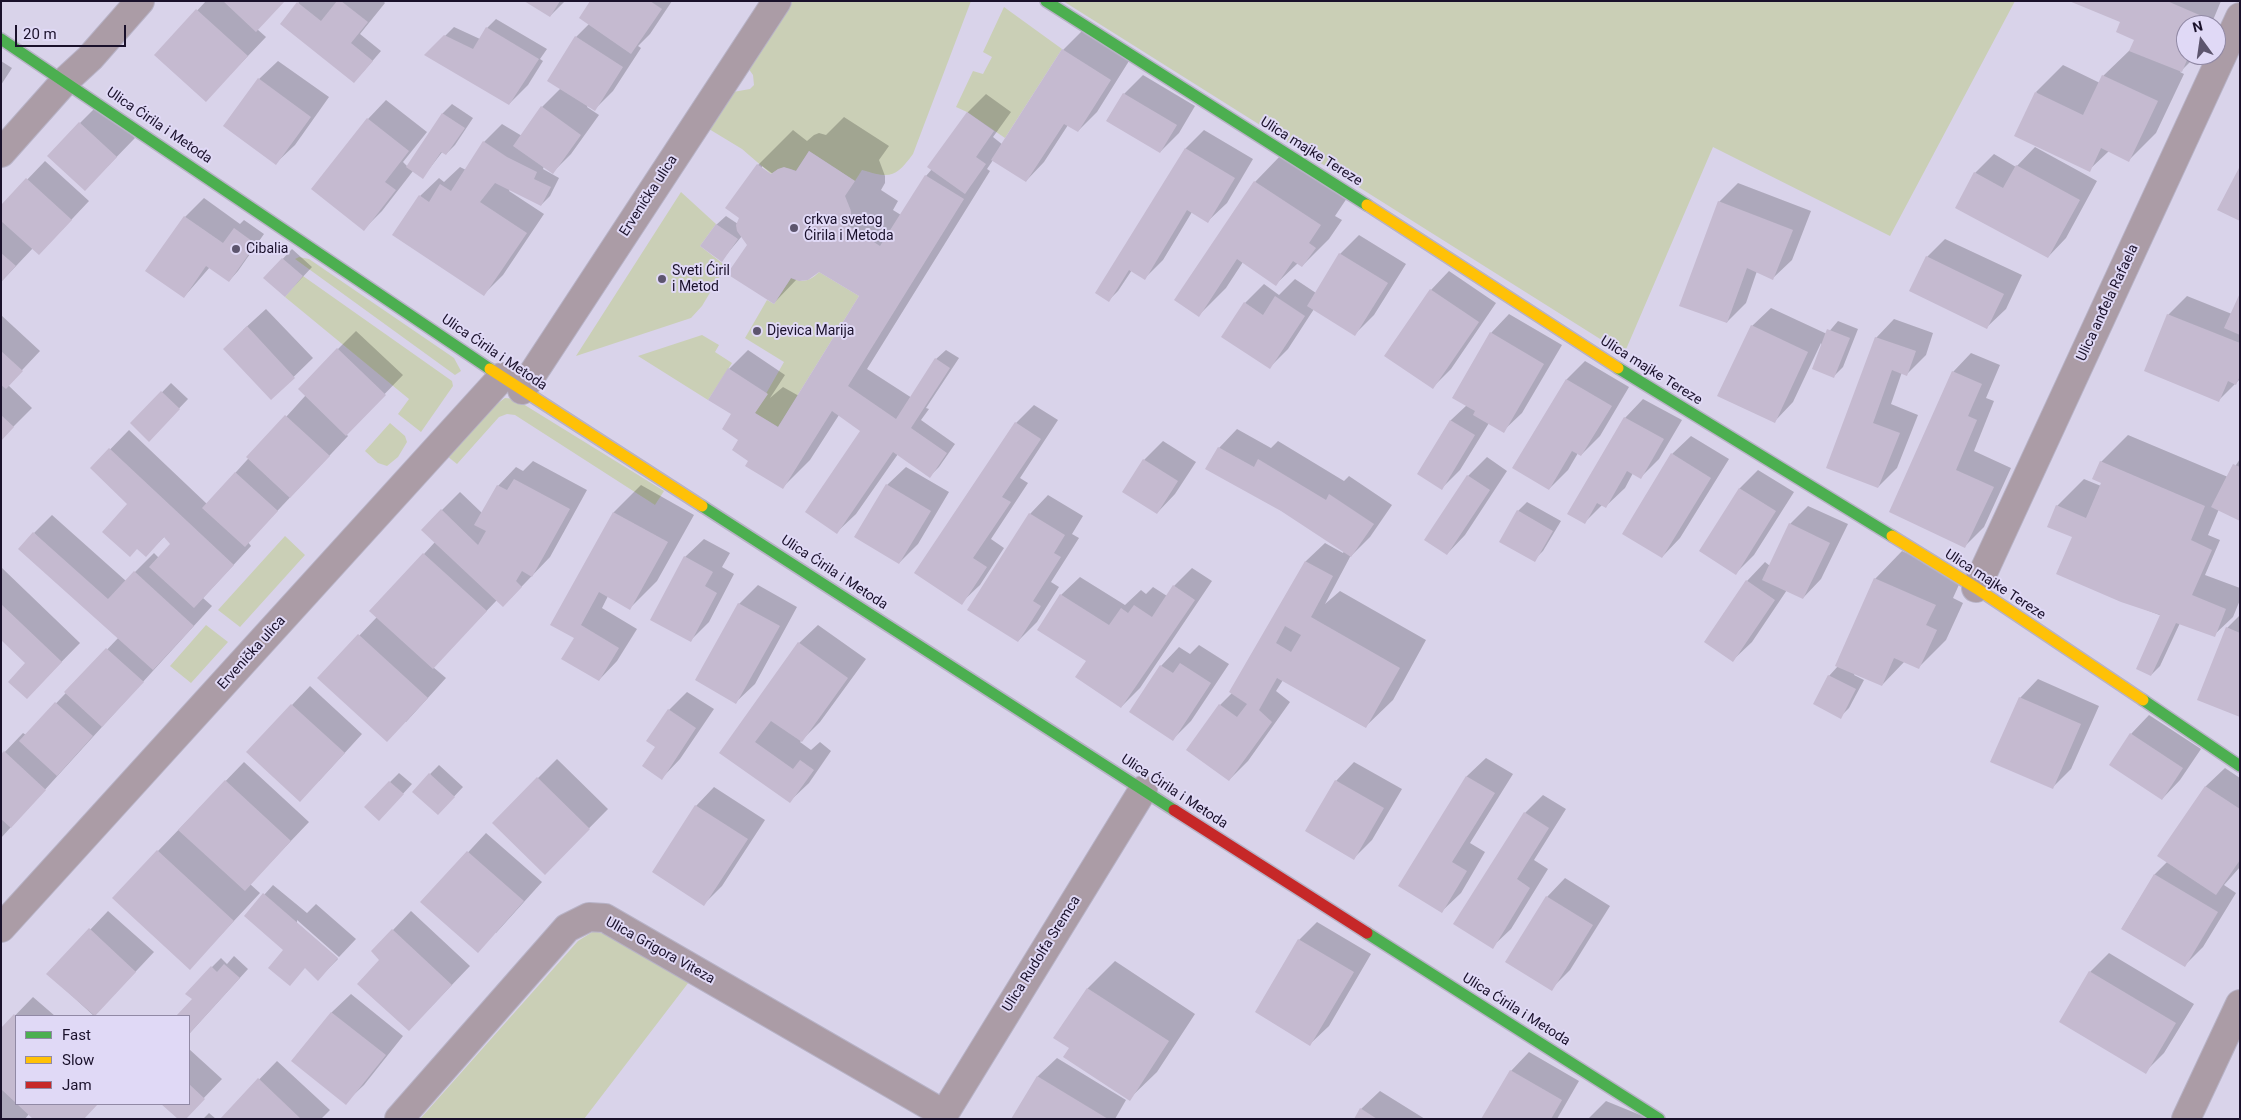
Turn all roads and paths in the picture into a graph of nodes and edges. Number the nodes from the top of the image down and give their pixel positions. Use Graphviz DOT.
graph roads {
  1 [pos="140,1"];
  2 [pos="777,1"];
  3 [pos="1046,1"];
  4 [pos="2240,17"];
  5 [pos="1,39"];
  6 [pos="65,81"];
  7 [pos="1,153"];
  8 [pos="512,384"];
  9 [pos="1976,588"];
  10 [pos="2240,766"];
  11 [pos="1143,790"];
  12 [pos="1,928"];
  13 [pos="2240,1004"];
  14 [pos="942,1116"];
  15 [pos="399,1119"];
  16 [pos="1659,1119"];
  17 [pos="2186,1119"];
  1 -- 6 [label="street"];
  2 -- 8 [label="street, Ervenička ulica"];
  3 -- 9 [label="street, Ulica majke Tereze"];
  4 -- 9 [label="street, Ulica anđela Rafaela"];
  5 -- 6 [label="street, Ulica Ćirila i Metoda"];
  6 -- 7 [label="street"];
  6 -- 8 [label="street, Ulica Ćirila i Metoda"];
  8 -- 11 [label="street, Ulica Ćirila i Metoda"];
  8 -- 12 [label="street, Ervenička ulica"];
  9 -- 10 [label="street, Ulica majke Tereze"];
  11 -- 14 [label="street, Ulica Rudolfa Sremca"];
  11 -- 16 [label="street, Ulica Ćirila i Metoda"];
  13 -- 17 [label="street"];
  14 -- 15 [label="street, Ulica Grigora Viteza"];
}
